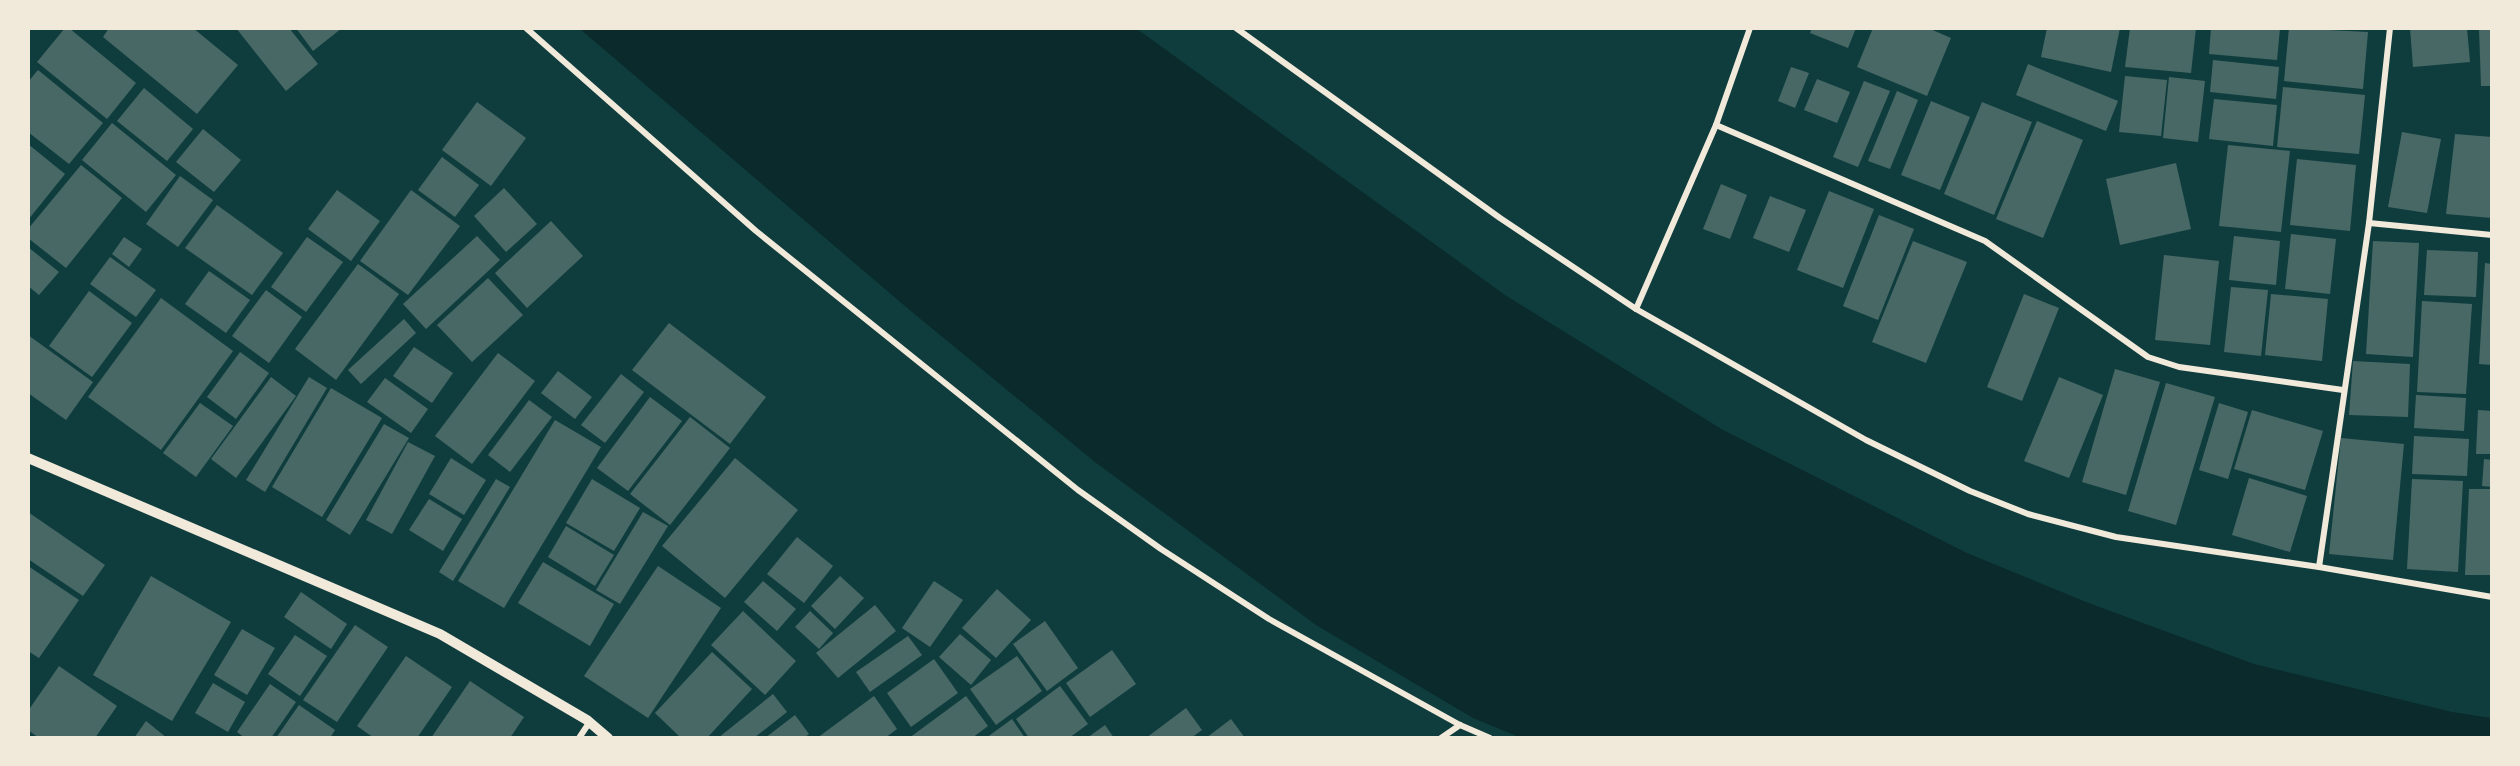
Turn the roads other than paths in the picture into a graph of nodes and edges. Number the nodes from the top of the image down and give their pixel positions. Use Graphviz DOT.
graph roads {
  1 [pos="526,28"];
  2 [pos="1236,28"];
  3 [pos="1750,28"];
  4 [pos="2390,28"];
  5 [pos="1716,125"];
  6 [pos="2369,223"];
  7 [pos="2492,235"];
  8 [pos="1636,309"];
  9 [pos="2343,390"];
  10 [pos="28,458"];
  11 [pos="2319,567"];
  12 [pos="2492,597"];
  13 [pos="589,723"];
  14 [pos="1460,725"];
  15 [pos="579,738"];
  16 [pos="608,738"];
  17 [pos="1441,738"];
  18 [pos="1490,738"];
  1 -- 14 [label="street"];
  2 -- 8 [label="street"];
  3 -- 5 [label="street"];
  4 -- 6 [label="street"];
  5 -- 8 [label="street"];
  5 -- 9 [label="street"];
  6 -- 7 [label="street"];
  6 -- 9 [label="street"];
  8 -- 11 [label="street"];
  9 -- 11 [label="street"];
  10 -- 13 [label="street"];
  11 -- 12 [label="street"];
  13 -- 15 [label="street"];
  13 -- 16 [label="street"];
  14 -- 17 [label="street"];
  14 -- 18 [label="street"];
}
